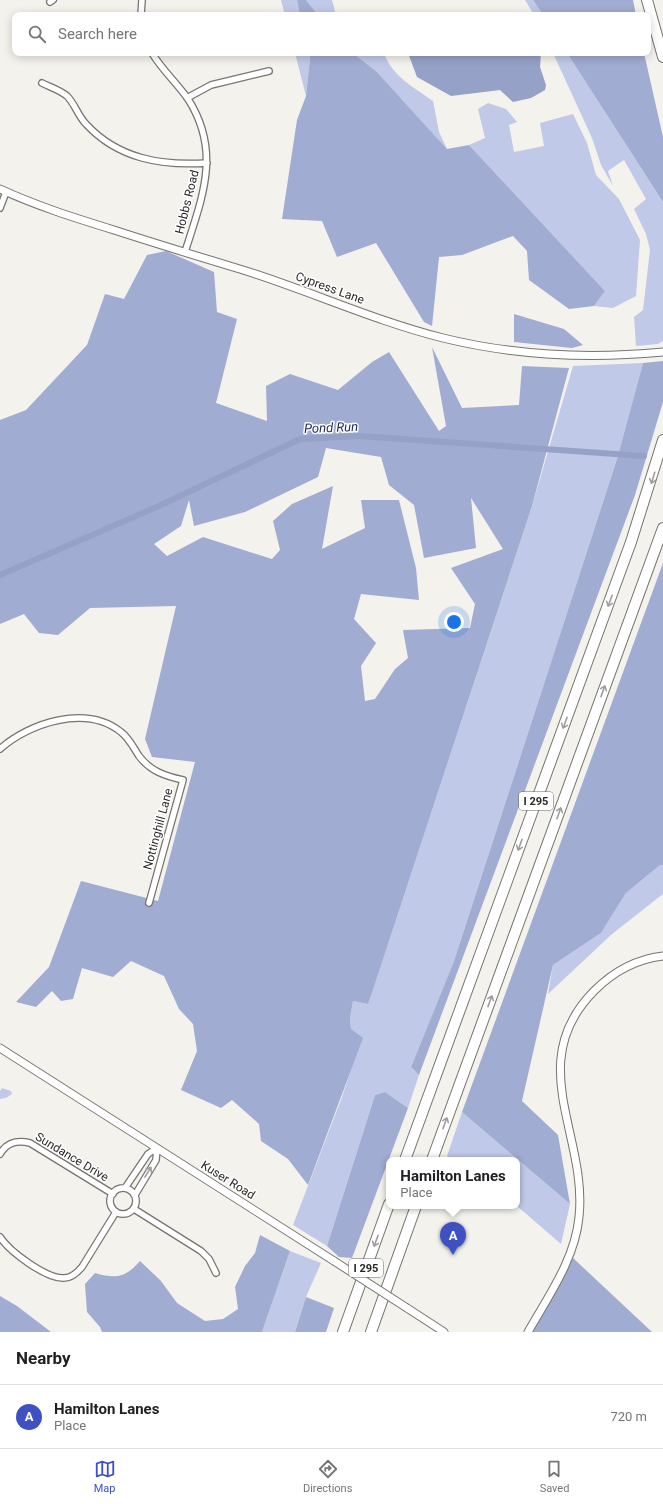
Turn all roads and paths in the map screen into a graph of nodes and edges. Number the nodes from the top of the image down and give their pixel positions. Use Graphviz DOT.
graph roads {
  1 [pos="142,0"];
  2 [pos="647,0"];
  3 [pos="141,12"];
  4 [pos="650,12"];
  5 [pos="651,14"];
  6 [pos="154,56"];
  7 [pos="663,57"];
  8 [pos="269,72"];
  9 [pos="42,83"];
  10 [pos="187,98"];
  11 [pos="207,163"];
  12 [pos="3,190"];
  13 [pos="0,208"];
  14 [pos="185,252"];
  15 [pos="663,352"];
  16 [pos="663,440"];
  17 [pos="663,528"];
  18 [pos="0,749"];
  19 [pos="149,903"];
  20 [pos="663,956"];
  21 [pos="0,1048"];
  22 [pos="157,1148"];
  23 [pos="0,1154"];
  24 [pos="406,1157"];
  25 [pos="433,1157"];
  26 [pos="125,1188"];
  27 [pos="113,1194"];
  28 [pos="135,1195"];
  29 [pos="134,1209"];
  30 [pos="387,1209"];
  31 [pos="415,1209"];
  32 [pos="116,1212"];
  33 [pos="0,1237"];
  34 [pos="216,1272"];
  35 [pos="343,1332"];
  36 [pos="370,1332"];
  37 [pos="444,1332"];
  38 [pos="528,1332"];
  1 -- 3 [label="street"];
  2 -- 4 [label="highway"];
  5 -- 7 [label="highway"];
  6 -- 10 [label="street, Hobbs Road"];
  8 -- 10 [label="street"];
  9 -- 11 [label="street"];
  10 -- 11 [label="street, Hobbs Road"];
  11 -- 14 [label="street, Hobbs Road"];
  12 -- 13 [label="street"];
  12 -- 14 [label="street, Cypress Lane"];
  14 -- 15 [label="street, Cypress Lane"];
  16 -- 24 [label="highway, I 295, one-way"];
  25 -- 17 [label="highway, I 295, one-way"];
  18 -- 19 [label="street, Nottinghill Lane"];
  20 -- 38 [label="street"];
  21 -- 22 [label="street, Kuser Road"];
  22 -- 26 [label="street, Sundance Drive"];
  28 -- 22 [label="street, one-way"];
  22 -- 37 [label="street, Kuser Road, bridge"];
  23 -- 27 [label="street, Sundance Drive"];
  26 -- 27 [label="street, Sundance Drive"];
  26 -- 28 [label="street"];
  27 -- 32 [label="street, Sundance Drive"];
  28 -- 29 [label="street"];
  29 -- 32 [label="street"];
  29 -- 34 [label="street"];
  30 -- 35 [label="highway, I 295, one-way"];
  31 -- 36 [label="highway, I 295"];
  32 -- 33 [label="street"];
}
